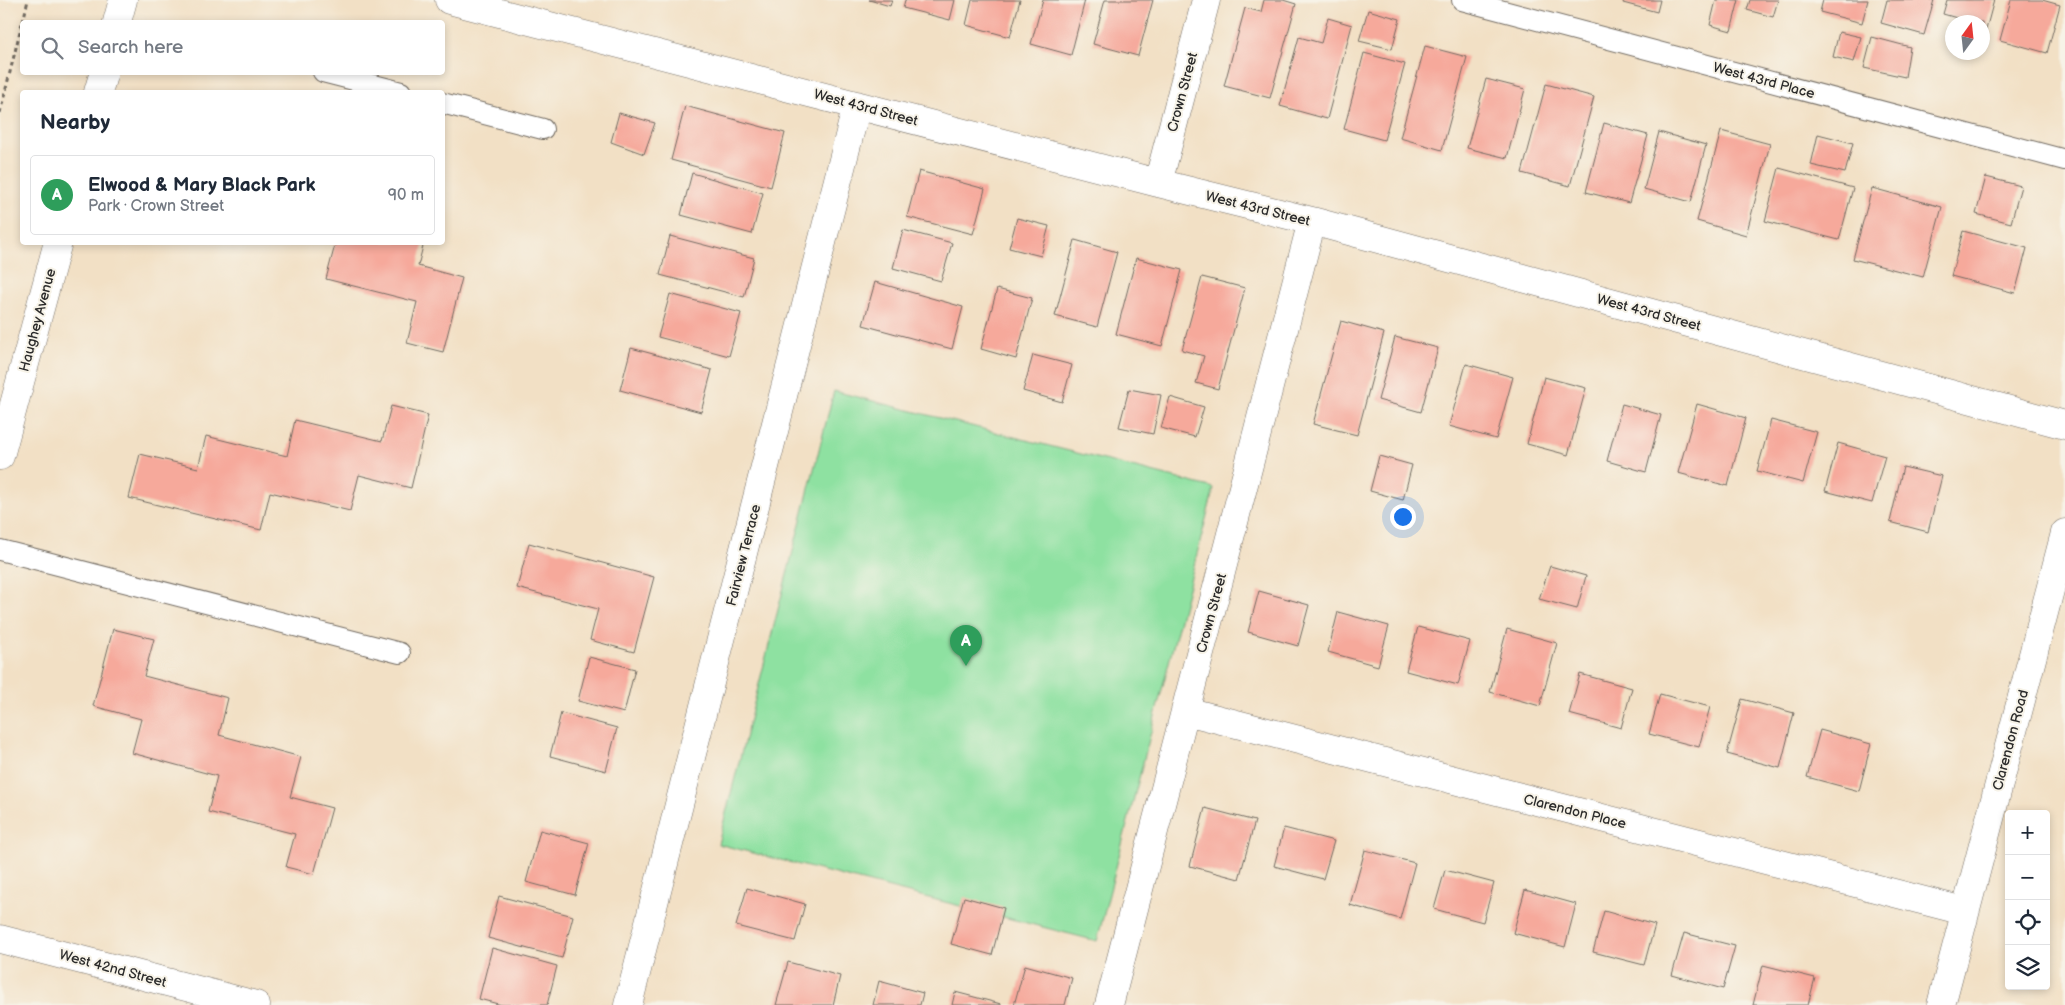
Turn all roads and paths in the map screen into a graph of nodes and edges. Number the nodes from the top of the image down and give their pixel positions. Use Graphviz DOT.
graph roads {
  1 [pos="28,0"];
  2 [pos="449,0"];
  3 [pos="1206,0"];
  4 [pos="1462,0"];
  5 [pos="24,20"];
  6 [pos="20,35"];
  7 [pos="103,75"];
  8 [pos="335,75"];
  9 [pos="99,90"];
  10 [pos="393,90"];
  11 [pos="445,104"];
  12 [pos="857,105"];
  13 [pos="0,113"];
  14 [pos="543,129"];
  15 [pos="2065,160"];
  16 [pos="1158,183"];
  17 [pos="1312,221"];
  18 [pos="57,245"];
  19 [pos="2065,425"];
  20 [pos="0,456"];
  21 [pos="2065,533"];
  22 [pos="0,550"];
  23 [pos="400,653"];
  24 [pos="1186,711"];
  25 [pos="1964,912"];
  26 [pos="0,939"];
  27 [pos="256,1005"];
  28 [pos="628,1005"];
  29 [pos="1110,1005"];
  30 [pos="1941,1005"];
  1 -- 5 [label="path"];
  2 -- 12 [label="street, West 43rd Street"];
  3 -- 16 [label="street, Crown Street"];
  4 -- 15 [label="lane, West 43rd Place"];
  6 -- 13 [label="path"];
  7 -- 9 [label="street"];
  8 -- 10 [label="lane"];
  11 -- 14 [label="lane"];
  12 -- 16 [label="street, West 43rd Street"];
  12 -- 28 [label="street, Fairview Terrace"];
  16 -- 17 [label="street, West 43rd Street"];
  17 -- 19 [label="street, West 43rd Street"];
  17 -- 24 [label="street, Crown Street"];
  18 -- 20 [label="street, Haughey Avenue"];
  21 -- 25 [label="street, Clarendon Road"];
  22 -- 23 [label="lane"];
  24 -- 25 [label="street, Clarendon Place"];
  24 -- 29 [label="street, Crown Street"];
  25 -- 30 [label="street, Clarendon Road"];
  26 -- 27 [label="street, West 42nd Street"];
}
